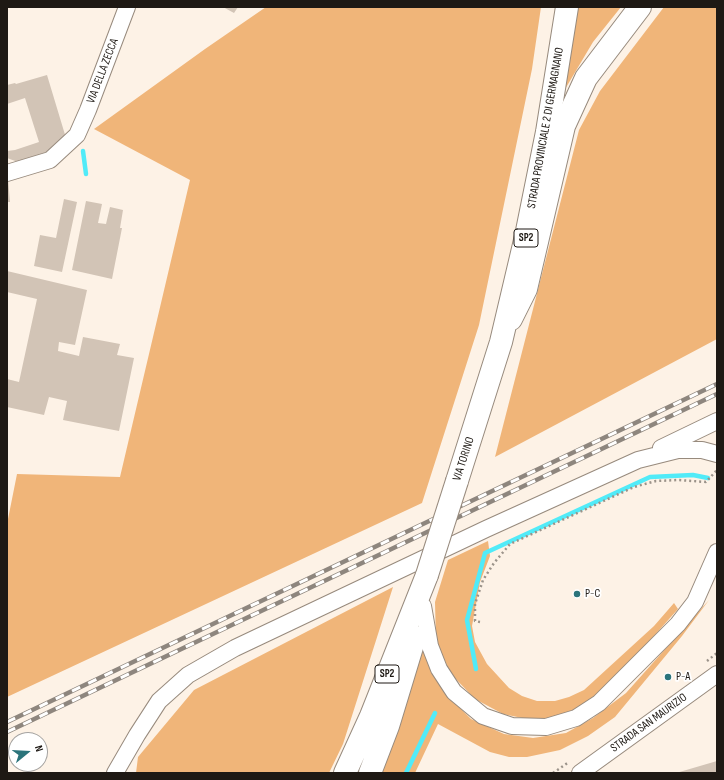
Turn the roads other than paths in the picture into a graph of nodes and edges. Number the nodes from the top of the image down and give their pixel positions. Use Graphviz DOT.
graph roads {
  1 [pos="127,7"];
  2 [pos="567,7"];
  3 [pos="640,7"];
  4 [pos="7,173"];
  5 [pos="501,342"];
  6 [pos="717,421"];
  7 [pos="717,454"];
  8 [pos="638,460"];
  9 [pos="717,552"];
  10 [pos="427,575"];
  11 [pos="423,606"];
  12 [pos="717,674"];
  13 [pos="137,735"];
  14 [pos="115,773"];
  15 [pos="124,773"];
  16 [pos="345,773"];
  17 [pos="370,773"];
  18 [pos="580,773"];
  1 -- 4 [label="street, VIA DELLA ZECCA"];
  2 -- 5 [label="main road, STRADA PROVINCIALE 2 DI GERMAGNANO / SP2"];
  3 -- 5 [label="main road"];
  5 -- 10 [label="main road, VIA TORINO / SP2, bridge"];
  6 -- 8 [label="street"];
  7 -- 8 [label="street"];
  8 -- 13 [label="street"];
  9 -- 11 [label="street"];
  10 -- 11 [label="main road, VIA TORINO / SP2"];
  10 -- 16 [label="main road, VIA TORINO / SP2"];
  11 -- 17 [label="main road, VIA TORINO / SP2"];
  12 -- 18 [label="street, STRADA SAN MAURIZIO"];
  13 -- 14 [label="street"];
  13 -- 15 [label="street"];
}
